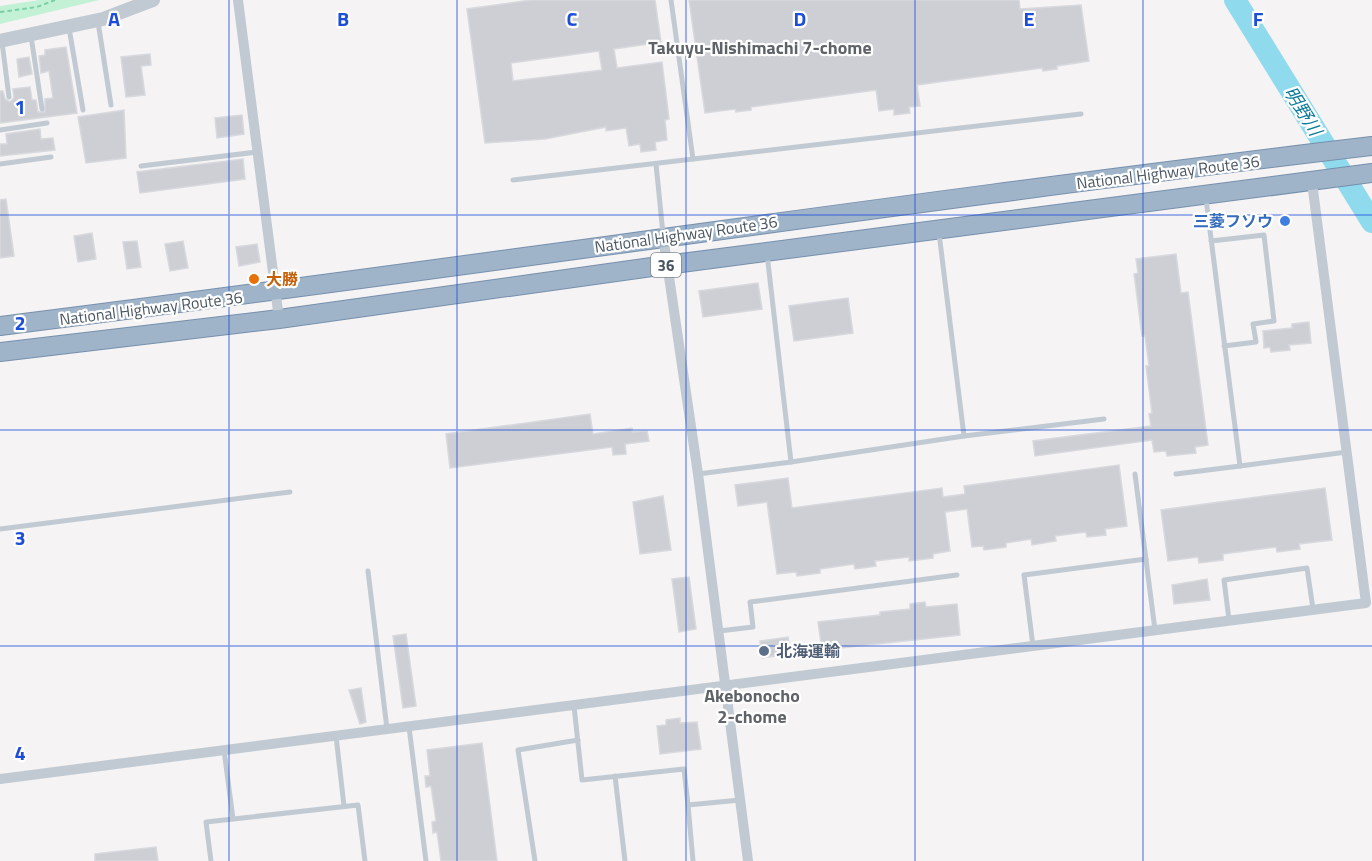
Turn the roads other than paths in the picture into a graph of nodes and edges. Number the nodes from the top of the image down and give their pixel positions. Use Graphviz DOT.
graph roads {
  1 [pos="153,0"];
  2 [pos="238,0"];
  3 [pos="671,0"];
  4 [pos="98,20"];
  5 [pos="69,27"];
  6 [pos="31,35"];
  7 [pos="1,41"];
  8 [pos="9,97"];
  9 [pos="111,105"];
  10 [pos="42,109"];
  11 [pos="83,110"];
  12 [pos="1081,114"];
  13 [pos="47,123"];
  14 [pos="0,130"];
  15 [pos="1372,146"];
  16 [pos="257,152"];
  17 [pos="51,157"];
  18 [pos="693,159"];
  19 [pos="0,164"];
  20 [pos="656,164"];
  21 [pos="141,166"];
  22 [pos="1365,174"];
  23 [pos="513,180"];
  24 [pos="1312,182"];
  25 [pos="1205,197"];
  26 [pos="939,230"];
  27 [pos="663,236"];
  28 [pos="1211,241"];
  29 [pos="767,252"];
  30 [pos="666,265"];
  31 [pos="274,292"];
  32 [pos="279,319"];
  33 [pos="0,326"];
  34 [pos="1224,346"];
  35 [pos="0,352"];
  36 [pos="1104,419"];
  37 [pos="964,436"];
  38 [pos="1347,452"];
  39 [pos="791,462"];
  40 [pos="1240,465"];
  41 [pos="698,474"];
  42 [pos="1135,474"];
  43 [pos="1176,474"];
  44 [pos="290,492"];
  45 [pos="0,529"];
  46 [pos="1146,560"];
  47 [pos="368,571"];
  48 [pos="957,575"];
  49 [pos="1313,609"];
  50 [pos="1229,621"];
  51 [pos="1155,630"];
  52 [pos="719,631"];
  53 [pos="1033,646"];
  54 [pos="726,686"];
  55 [pos="574,706"];
  56 [pos="409,727"];
  57 [pos="387,729"];
  58 [pos="336,736"];
  59 [pos="578,740"];
  60 [pos="224,750"];
  61 [pos="615,776"];
  62 [pos="0,779"];
  63 [pos="740,800"];
  64 [pos="344,806"];
  65 [pos="688,806"];
  66 [pos="233,819"];
  67 [pos="211,861"];
  68 [pos="364,861"];
  69 [pos="426,861"];
  70 [pos="535,861"];
  71 [pos="625,861"];
  72 [pos="693,861"];
  73 [pos="748,861"];
  1 -- 4 [label="street"];
  2 -- 16 [label="street"];
  3 -- 18 [label="lane"];
  4 -- 5 [label="street"];
  4 -- 9 [label="lane"];
  5 -- 6 [label="street"];
  5 -- 11 [label="lane"];
  6 -- 7 [label="street"];
  6 -- 10 [label="lane"];
  7 -- 8 [label="lane"];
  12 -- 18 [label="lane"];
  13 -- 14 [label="lane"];
  15 -- 27 [label="highway, National Highway Route 36 / 36"];
  16 -- 21 [label="lane"];
  16 -- 31 [label="street"];
  17 -- 19 [label="lane"];
  18 -- 20 [label="lane"];
  20 -- 23 [label="lane"];
  20 -- 27 [label="lane"];
  22 -- 24 [label="highway, National Highway Route 36 / 36"];
  24 -- 25 [label="highway, National Highway Route 36 / 36"];
  24 -- 38 [label="street"];
  25 -- 26 [label="highway, National Highway Route 36 / 36"];
  25 -- 28 [label="lane"];
  26 -- 29 [label="highway, National Highway Route 36 / 36"];
  26 -- 37 [label="lane"];
  27 -- 30 [label="street"];
  27 -- 31 [label="highway, National Highway Route 36 / 36"];
  28 -- 34 [label="lane"];
  28 -- 34 [label="lane"];
  29 -- 30 [label="highway, National Highway Route 36 / 36"];
  29 -- 39 [label="lane"];
  30 -- 32 [label="highway, National Highway Route 36 / 36"];
  30 -- 41 [label="street"];
  31 -- 32 [label="street"];
  31 -- 33 [label="highway, National Highway Route 36 / 36"];
  32 -- 35 [label="highway, National Highway Route 36 / 36"];
  34 -- 40 [label="lane"];
  36 -- 37 [label="lane"];
  37 -- 39 [label="lane"];
  38 -- 40 [label="lane"];
  38 -- 49 [label="street"];
  39 -- 41 [label="lane"];
  40 -- 43 [label="lane"];
  41 -- 52 [label="street"];
  42 -- 46 [label="lane"];
  44 -- 45 [label="lane"];
  46 -- 51 [label="lane"];
  46 -- 53 [label="lane"];
  47 -- 57 [label="lane"];
  48 -- 52 [label="lane"];
  49 -- 50 [label="street"];
  49 -- 50 [label="lane"];
  50 -- 51 [label="street"];
  51 -- 53 [label="street"];
  52 -- 54 [label="street"];
  53 -- 54 [label="street"];
  54 -- 55 [label="street"];
  54 -- 63 [label="street"];
  55 -- 56 [label="street"];
  55 -- 59 [label="lane"];
  56 -- 57 [label="street"];
  56 -- 69 [label="lane"];
  57 -- 58 [label="street"];
  58 -- 60 [label="street"];
  58 -- 64 [label="lane"];
  59 -- 61 [label="lane"];
  59 -- 70 [label="lane"];
  60 -- 62 [label="street"];
  60 -- 66 [label="lane"];
  61 -- 65 [label="lane"];
  61 -- 71 [label="lane"];
  63 -- 65 [label="lane"];
  63 -- 73 [label="street"];
  64 -- 66 [label="lane"];
  64 -- 68 [label="lane"];
  65 -- 72 [label="lane"];
  66 -- 67 [label="lane"];
}
